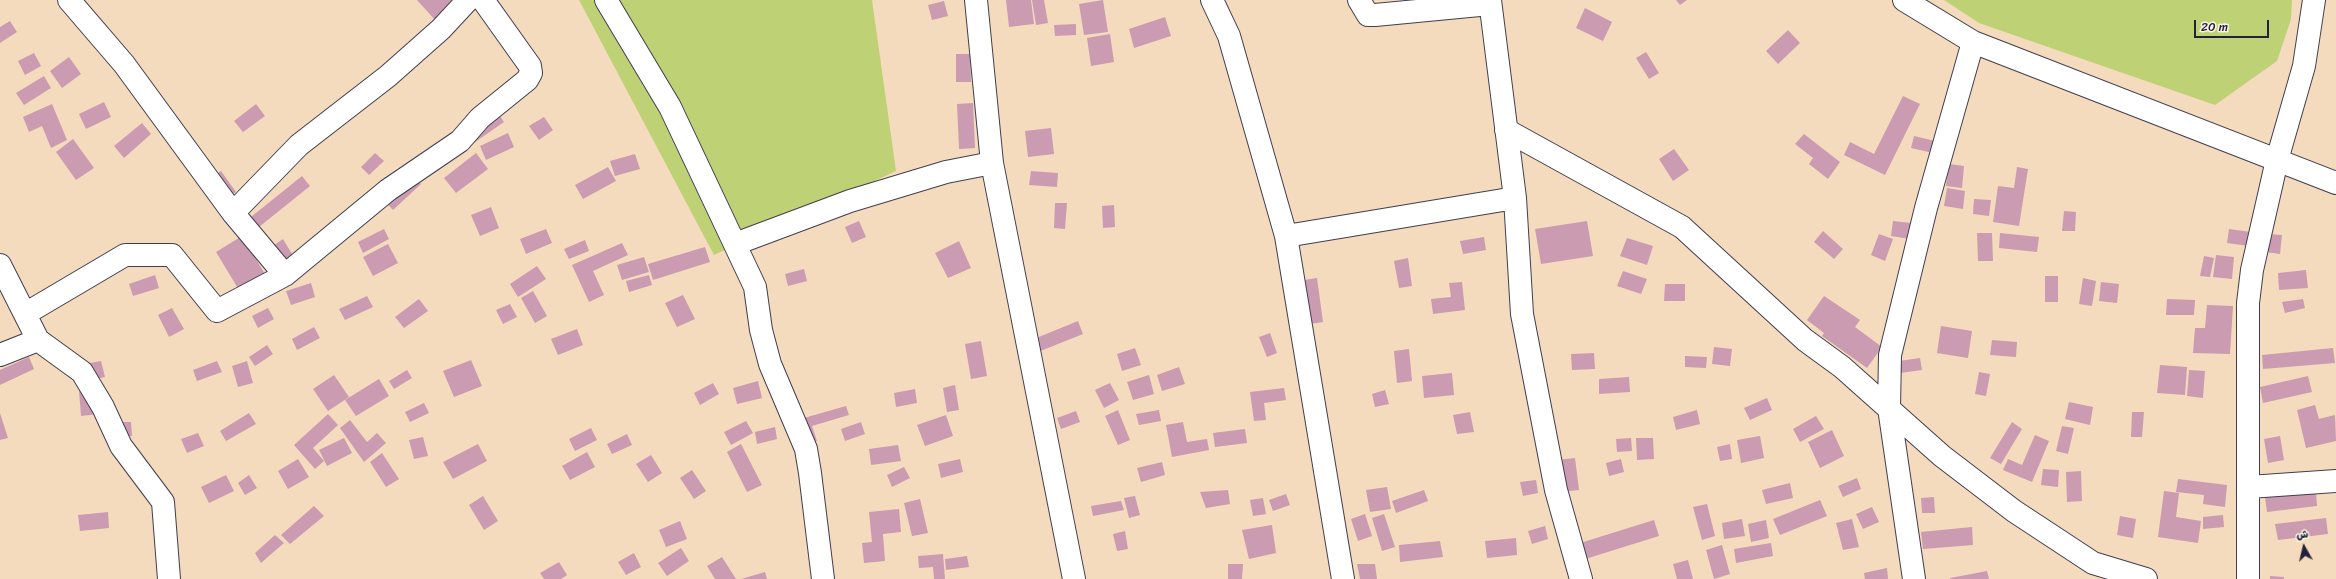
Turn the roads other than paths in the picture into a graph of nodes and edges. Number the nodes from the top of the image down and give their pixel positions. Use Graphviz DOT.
graph roads {
  1 [pos="69,0"];
  2 [pos="468,0"];
  3 [pos="483,0"];
  4 [pos="606,0"];
  5 [pos="976,0"];
  6 [pos="1212,0"];
  7 [pos="1359,0"];
  8 [pos="1904,0"];
  9 [pos="2314,0"];
  10 [pos="1490,2"];
  11 [pos="1973,42"];
  12 [pos="1506,130"];
  13 [pos="2277,160"];
  14 [pos="992,163"];
  15 [pos="2336,183"];
  16 [pos="1515,198"];
  17 [pos="233,213"];
  18 [pos="1286,236"];
  19 [pos="735,244"];
  20 [pos="0,265"];
  21 [pos="285,275"];
  22 [pos="25,314"];
  23 [pos="38,340"];
  24 [pos="0,355"];
  25 [pos="1888,408"];
  26 [pos="2336,481"];
  27 [pos="2249,487"];
  28 [pos="169,579"];
  29 [pos="823,579"];
  30 [pos="1074,579"];
  31 [pos="1343,579"];
  32 [pos="1581,579"];
  33 [pos="1914,579"];
  34 [pos="2146,579"];
  35 [pos="2248,579"];
  1 -- 17 [label="street"];
  2 -- 17 [label="street"];
  3 -- 21 [label="street"];
  4 -- 19 [label="street"];
  5 -- 14 [label="street"];
  6 -- 18 [label="street"];
  7 -- 10 [label="street"];
  8 -- 11 [label="street"];
  9 -- 13 [label="street"];
  10 -- 12 [label="street"];
  11 -- 13 [label="street"];
  11 -- 25 [label="street"];
  12 -- 16 [label="street"];
  12 -- 25 [label="street"];
  13 -- 15 [label="street"];
  13 -- 27 [label="street"];
  14 -- 19 [label="street"];
  14 -- 30 [label="street"];
  16 -- 18 [label="street"];
  16 -- 32 [label="street"];
  17 -- 21 [label="street"];
  18 -- 31 [label="street"];
  19 -- 29 [label="street"];
  20 -- 22 [label="street"];
  21 -- 22 [label="street"];
  22 -- 23 [label="street"];
  23 -- 24 [label="street"];
  23 -- 28 [label="street"];
  25 -- 33 [label="street"];
  25 -- 34 [label="street"];
  26 -- 27 [label="street"];
  27 -- 35 [label="street"];
}
